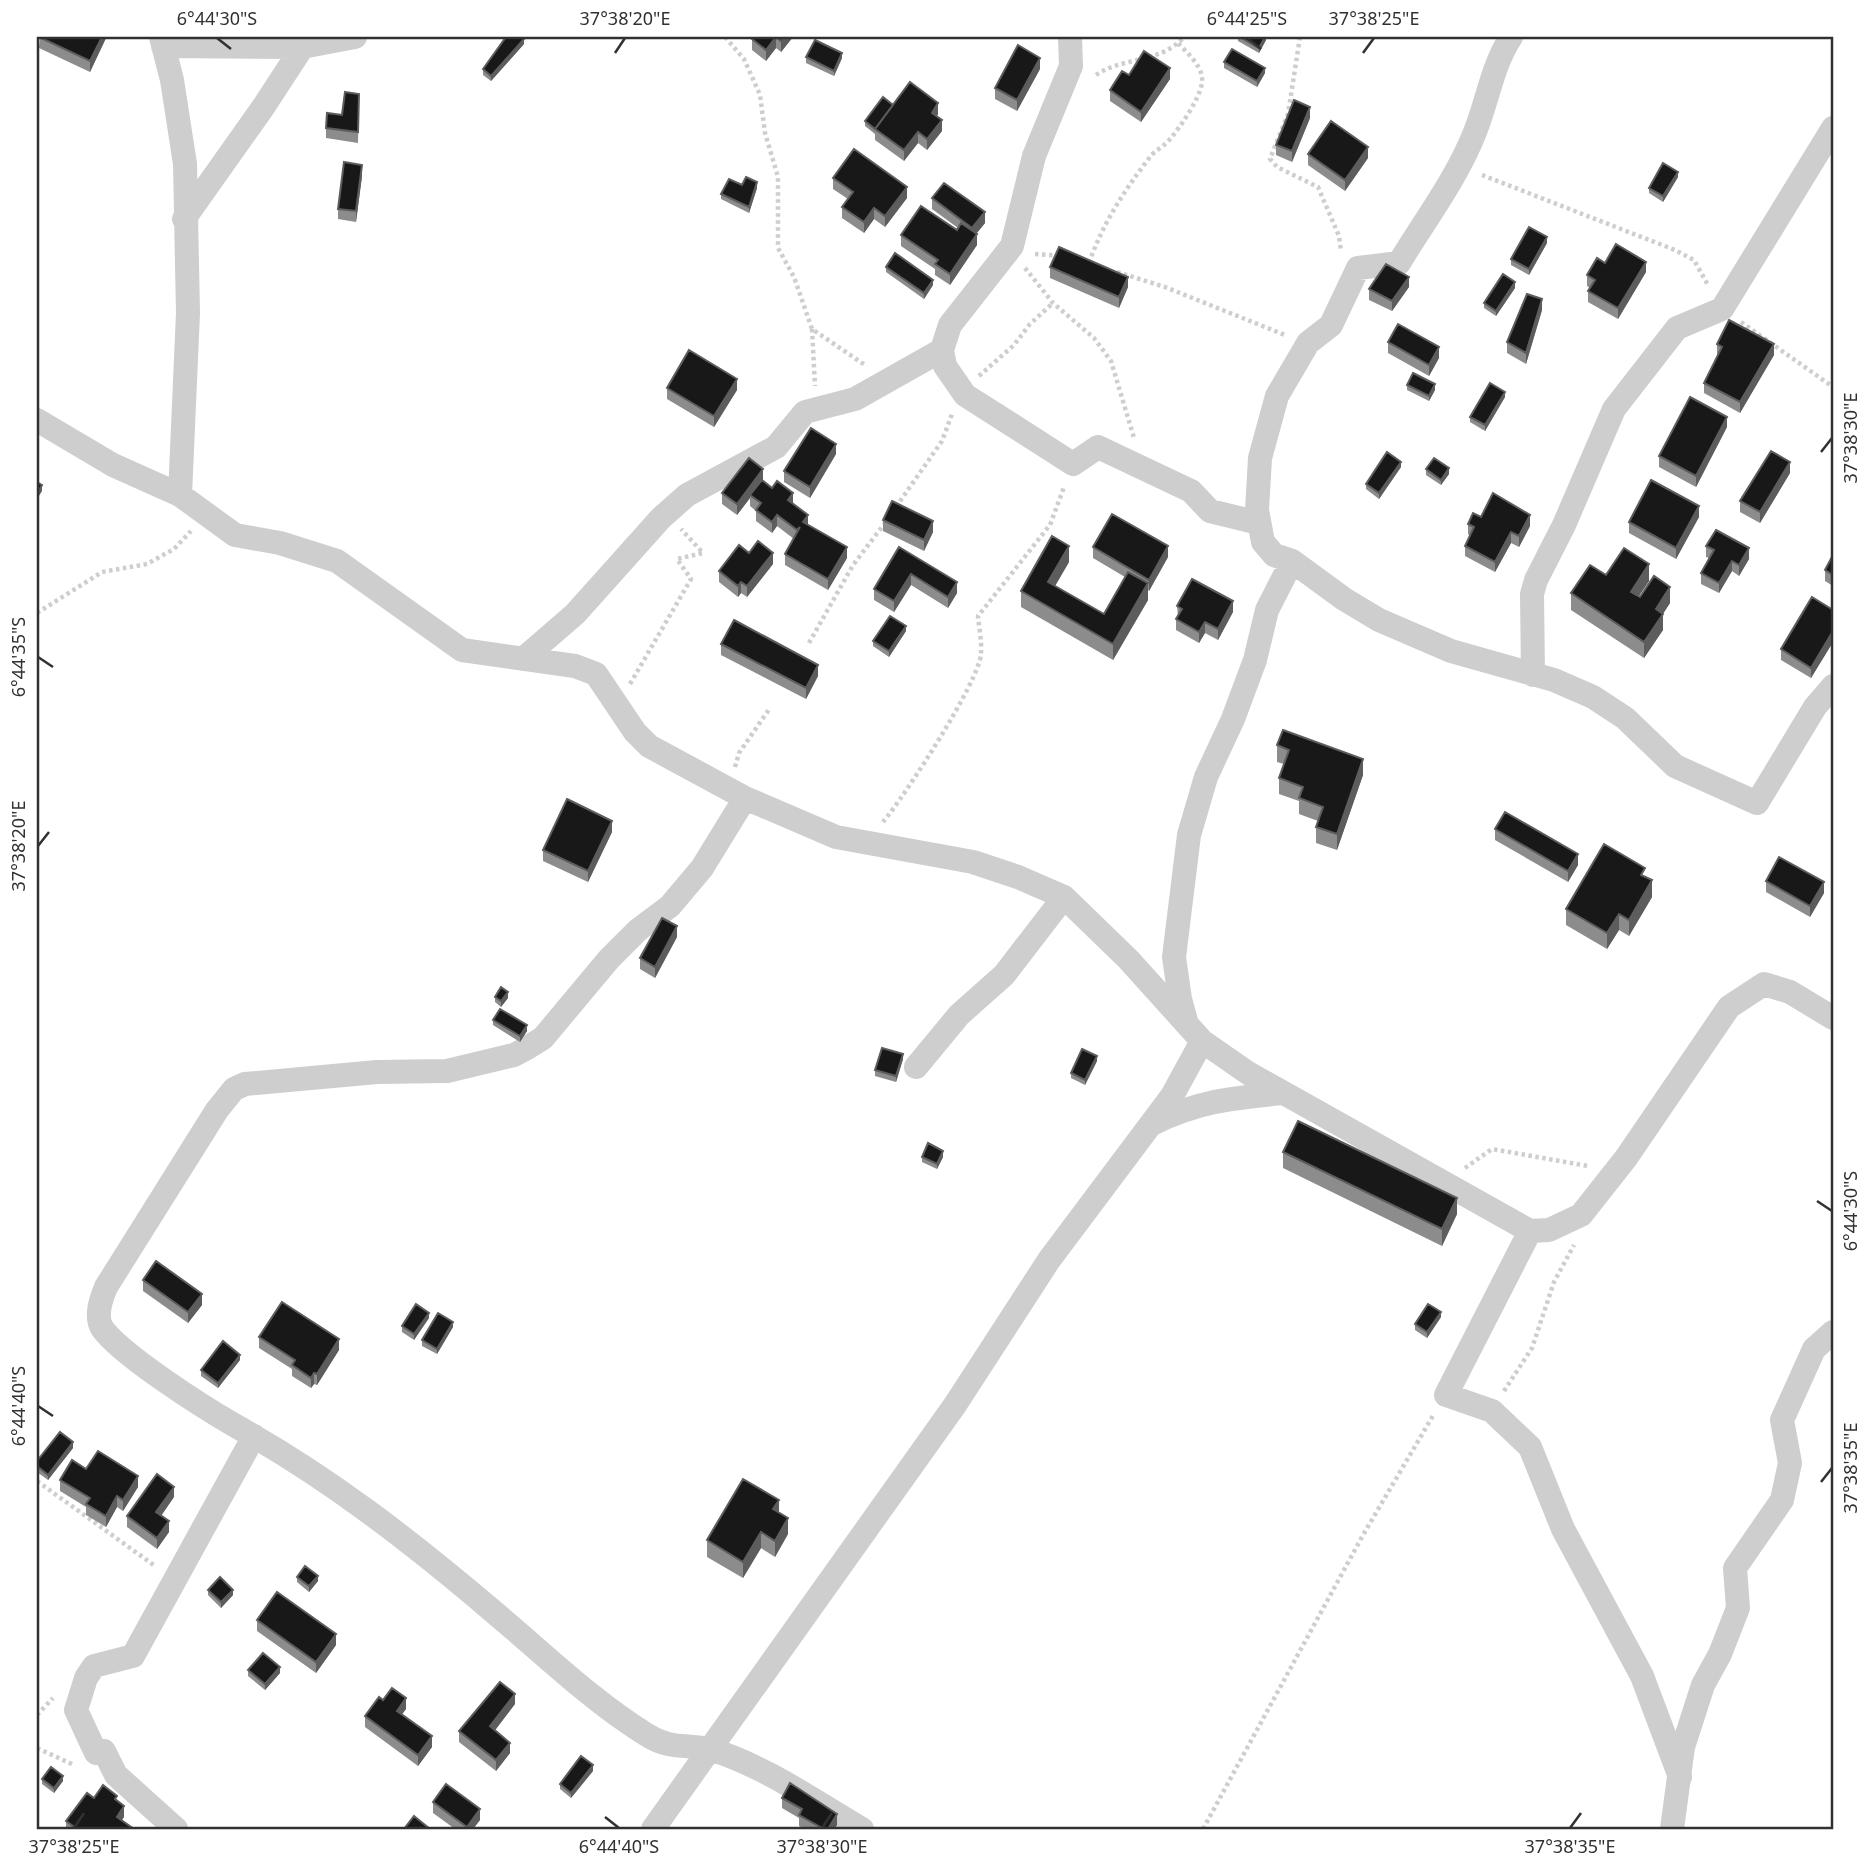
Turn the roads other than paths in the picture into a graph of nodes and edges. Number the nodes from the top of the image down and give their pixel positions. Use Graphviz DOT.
graph roads {
  1 [pos="355,37"];
  2 [pos="1070,37"];
  3 [pos="1511,37"];
  4 [pos="162,41"];
  5 [pos="305,42"];
  6 [pos="1833,128"];
  7 [pos="184,219"];
  8 [pos="942,350"];
  9 [pos="37,420"];
  10 [pos="180,495"];
  11 [pos="1259,523"];
  12 [pos="1292,561"];
  13 [pos="523,659"];
  14 [pos="1533,674"];
  15 [pos="1833,686"];
  16 [pos="741,795"];
  17 [pos="1064,897"];
  18 [pos="1833,1018"];
  19 [pos="1195,1033"];
  20 [pos="916,1067"];
  21 [pos="1283,1093"];
  22 [pos="1149,1126"];
  23 [pos="1530,1231"];
  24 [pos="1833,1332"];
  25 [pos="1824,1346"];
  26 [pos="254,1436"];
  27 [pos="710,1749"];
  28 [pos="1680,1777"];
  29 [pos="176,1829"];
  30 [pos="653,1829"];
  31 [pos="862,1829"];
  32 [pos="1672,1829"];
  1 -- 5 [label="street"];
  2 -- 8 [label="street"];
  3 -- 11 [label="street"];
  4 -- 5 [label="street"];
  4 -- 7 [label="street"];
  5 -- 7 [label="street"];
  6 -- 14 [label="street"];
  7 -- 10 [label="street"];
  8 -- 11 [label="street"];
  8 -- 13 [label="street"];
  9 -- 10 [label="street"];
  10 -- 13 [label="street"];
  11 -- 12 [label="street"];
  12 -- 14 [label="street"];
  12 -- 19 [label="street"];
  13 -- 16 [label="street"];
  14 -- 15 [label="street"];
  16 -- 17 [label="street"];
  16 -- 26 [label="street"];
  17 -- 19 [label="street"];
  17 -- 20 [label="street"];
  18 -- 23 [label="street"];
  19 -- 21 [label="street"];
  19 -- 22 [label="street"];
  21 -- 22 [label="street"];
  21 -- 23 [label="street"];
  22 -- 27 [label="street"];
  23 -- 28 [label="street"];
  24 -- 25 [label="street"];
  25 -- 28 [label="street"];
  26 -- 27 [label="street"];
  26 -- 29 [label="street"];
  27 -- 30 [label="street"];
  27 -- 31 [label="street"];
  28 -- 32 [label="street"];
}
